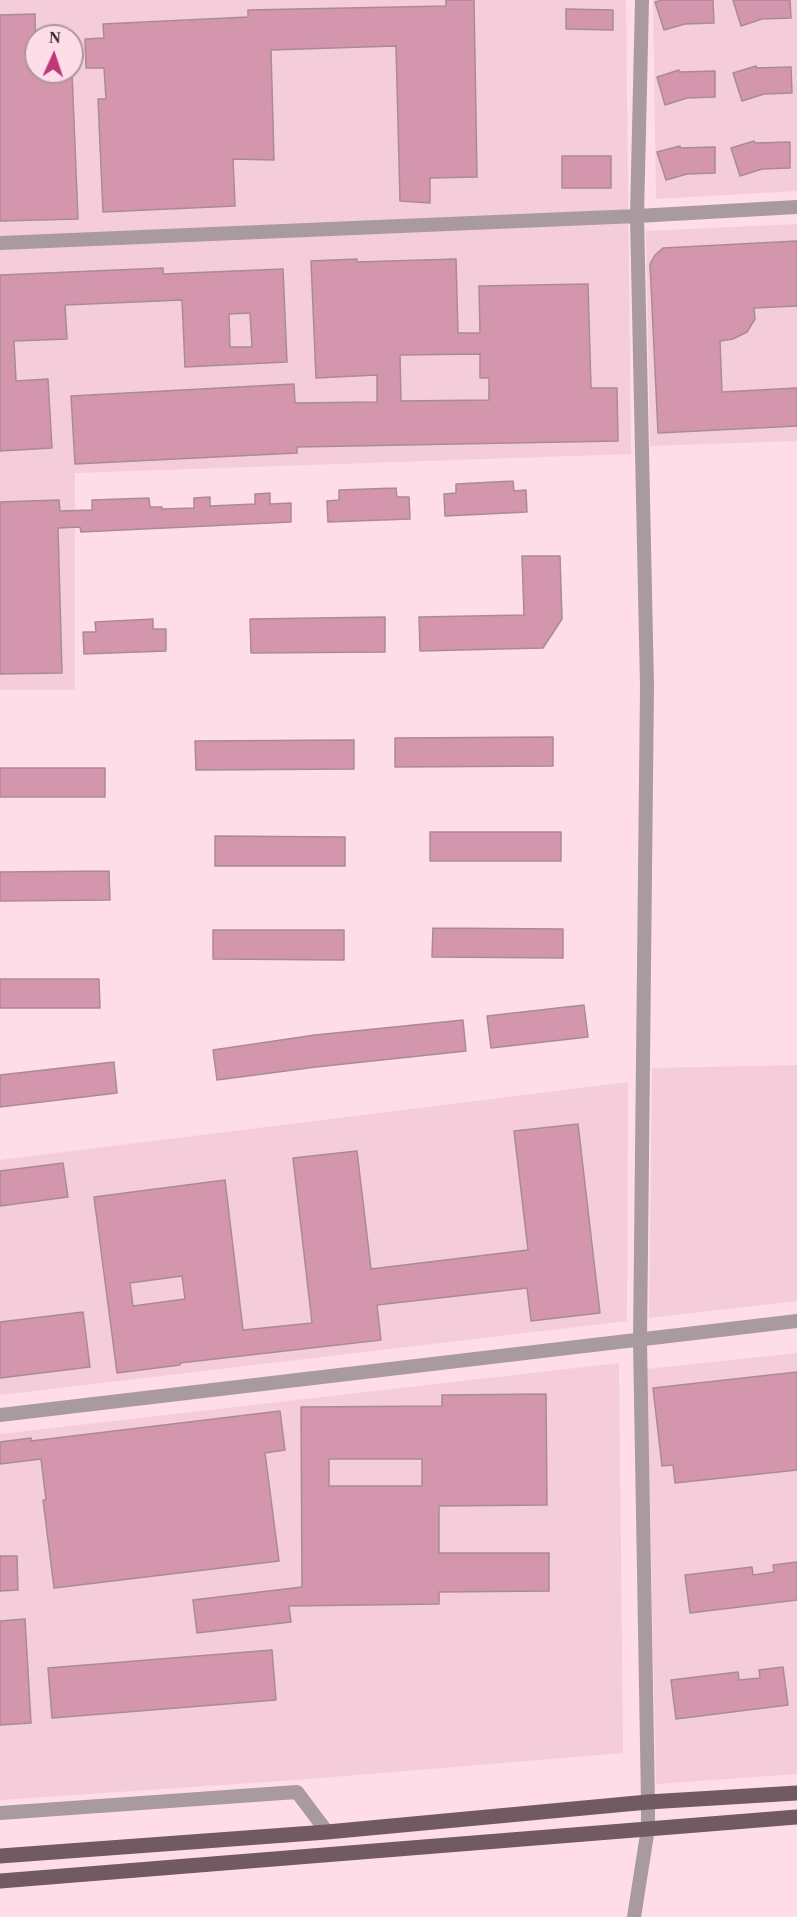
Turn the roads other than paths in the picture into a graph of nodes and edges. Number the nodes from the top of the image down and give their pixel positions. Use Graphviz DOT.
graph roads {
  1 [pos="642,0"];
  2 [pos="797,207"];
  3 [pos="637,216"];
  4 [pos="0,243"];
  5 [pos="797,1321"];
  6 [pos="640,1341"];
  7 [pos="0,1414"];
  8 [pos="797,1793"];
  9 [pos="648,1802"];
  10 [pos="0,1813"];
  11 [pos="797,1817"];
  12 [pos="648,1828"];
  13 [pos="327,1832"];
  14 [pos="0,1856"];
  15 [pos="0,1881"];
  16 [pos="634,1917"];
  1 -- 3 [label="street"];
  2 -- 3 [label="street"];
  3 -- 4 [label="street"];
  3 -- 6 [label="street"];
  5 -- 6 [label="street"];
  6 -- 7 [label="street"];
  6 -- 9 [label="street"];
  8 -- 9 [label="main road"];
  9 -- 12 [label="street"];
  9 -- 13 [label="main road"];
  10 -- 13 [label="street"];
  11 -- 12 [label="main road"];
  12 -- 15 [label="main road"];
  12 -- 16 [label="street"];
  13 -- 14 [label="main road"];
}
